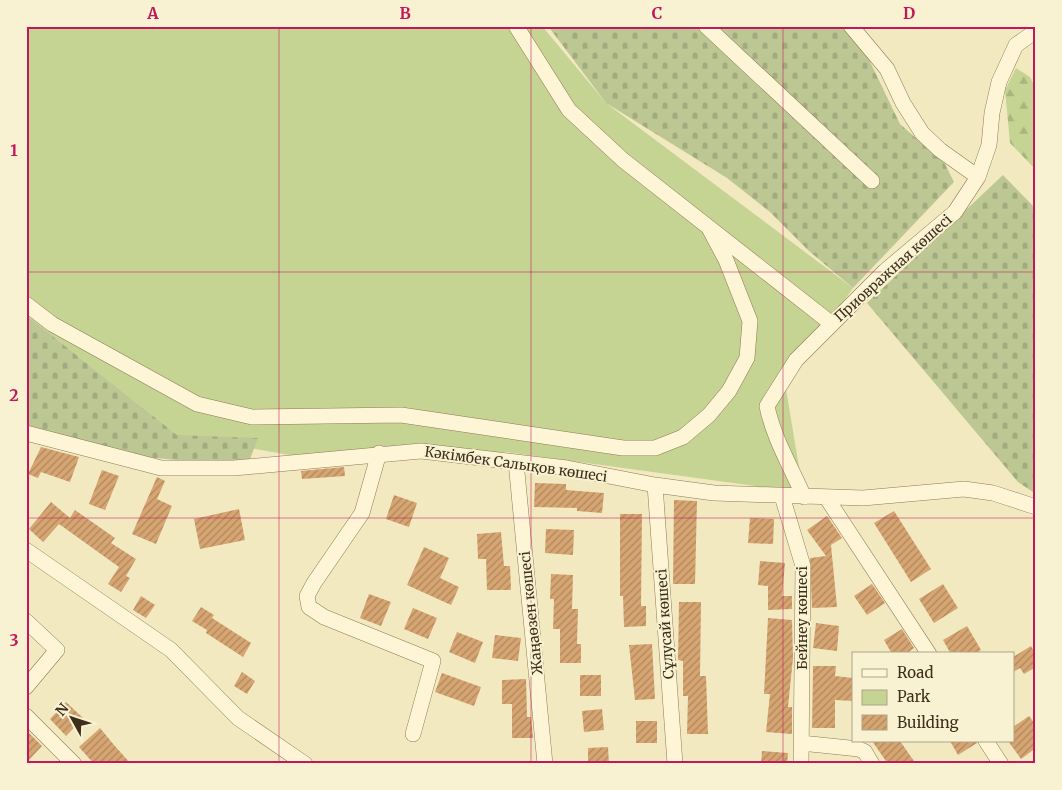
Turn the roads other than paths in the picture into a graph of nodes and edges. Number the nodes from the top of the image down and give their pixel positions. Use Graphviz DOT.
graph roads {
  1 [pos="516,26"];
  2 [pos="706,26"];
  3 [pos="851,26"];
  4 [pos="1036,31"];
  5 [pos="978,177"];
  6 [pos="872,181"];
  7 [pos="710,230"];
  8 [pos="26,304"];
  9 [pos="832,324"];
  10 [pos="26,433"];
  11 [pos="379,454"];
  12 [pos="516,462"];
  13 [pos="655,485"];
  14 [pos="782,496"];
  15 [pos="804,497"];
  16 [pos="826,497"];
  17 [pos="1036,508"];
  18 [pos="26,550"];
  19 [pos="26,621"];
  20 [pos="928,652"];
  21 [pos="26,687"];
  22 [pos="26,716"];
  23 [pos="413,734"];
  24 [pos="987,742"];
  25 [pos="801,743"];
  26 [pos="74,764"];
  27 [pos="305,764"];
  28 [pos="546,764"];
  29 [pos="674,764"];
  30 [pos="801,764"];
  31 [pos="872,764"];
  32 [pos="1001,764"];
  1 -- 7 [label="street"];
  2 -- 6 [label="street"];
  3 -- 5 [label="street"];
  4 -- 5 [label="street, Приовражная көшесі"];
  5 -- 9 [label="street, Приовражная көшесі"];
  7 -- 8 [label="street"];
  7 -- 9 [label="street"];
  9 -- 15 [label="street, Приовражная көшесі"];
  10 -- 11 [label="street, Кәкімбек Салықов көшесі"];
  11 -- 12 [label="street, Кәкімбек Салықов көшесі"];
  11 -- 23 [label="street"];
  12 -- 13 [label="street, Кәкімбек Салықов көшесі"];
  12 -- 28 [label="street, Жаңаөзен көшесі"];
  13 -- 14 [label="street, Кәкімбек Салықов көшесі"];
  13 -- 29 [label="street, Сұлусай көшесі"];
  14 -- 15 [label="street, Кәкімбек Салықов көшесі"];
  14 -- 25 [label="street, Бейнеу көшесі"];
  15 -- 16 [label="street, Кәкімбек Салықов көшесі"];
  16 -- 17 [label="street, Кәкімбек Салықов көшесі"];
  16 -- 20 [label="street"];
  18 -- 27 [label="street"];
  19 -- 21 [label="street"];
  22 -- 26 [label="street"];
  24 -- 32 [label="street"];
  25 -- 30 [label="street, Бейнеу көшесі"];
  25 -- 31 [label="street"];
}
